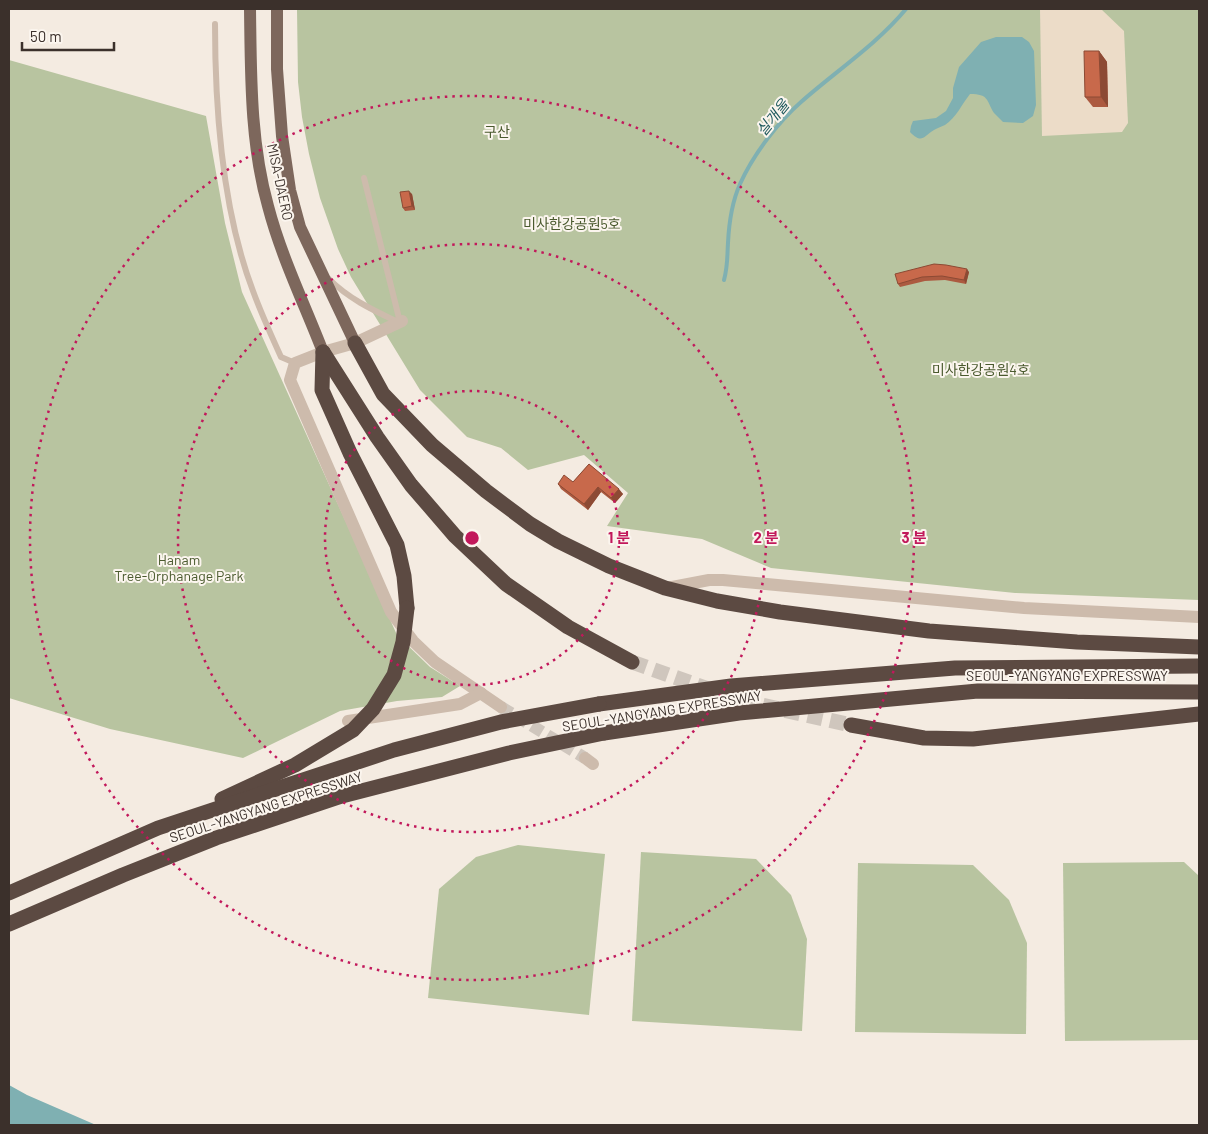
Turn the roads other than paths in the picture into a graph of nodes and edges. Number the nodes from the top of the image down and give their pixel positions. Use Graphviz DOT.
graph roads {
  1 [pos="250,9"];
  2 [pos="277,9"];
  3 [pos="215,24"];
  4 [pos="364,178"];
  5 [pos="319,267"];
  6 [pos="401,322"];
  7 [pos="355,343"];
  8 [pos="323,352"];
  9 [pos="295,363"];
  10 [pos="665,588"];
  11 [pos="1199,617"];
  12 [pos="1199,647"];
  13 [pos="632,662"];
  14 [pos="1199,666"];
  15 [pos="1199,692"];
  16 [pos="481,693"];
  17 [pos="501,707"];
  18 [pos="1199,714"];
  19 [pos="348,721"];
  20 [pos="851,725"];
  21 [pos="158,828"];
  22 [pos="9,893"];
  23 [pos="9,924"];
  1 -- 8 [label="main road, MISA-DAERO"];
  2 -- 5 [label="main road, MISA-DAERO"];
  3 -- 9 [label="lane"];
  4 -- 6 [label="lane"];
  5 -- 6 [label="lane"];
  5 -- 7 [label="main road, MISA-DAERO"];
  6 -- 7 [label="street"];
  7 -- 8 [label="street"];
  7 -- 10 [label="highway"];
  8 -- 9 [label="street"];
  8 -- 13 [label="highway"];
  8 -- 21 [label="highway, bridge"];
  9 -- 16 [label="street"];
  10 -- 11 [label="street"];
  10 -- 12 [label="highway"];
  14 -- 21 [label="highway, SEOUL-YANGYANG EXPRESSWAY, bridge"];
  15 -- 23 [label="highway, SEOUL-YANGYANG EXPRESSWAY, bridge"];
  16 -- 17 [label="street"];
  16 -- 19 [label="street"];
  18 -- 20 [label="highway"];
  21 -- 22 [label="highway, SEOUL-YANGYANG EXPRESSWAY, bridge"];
}
